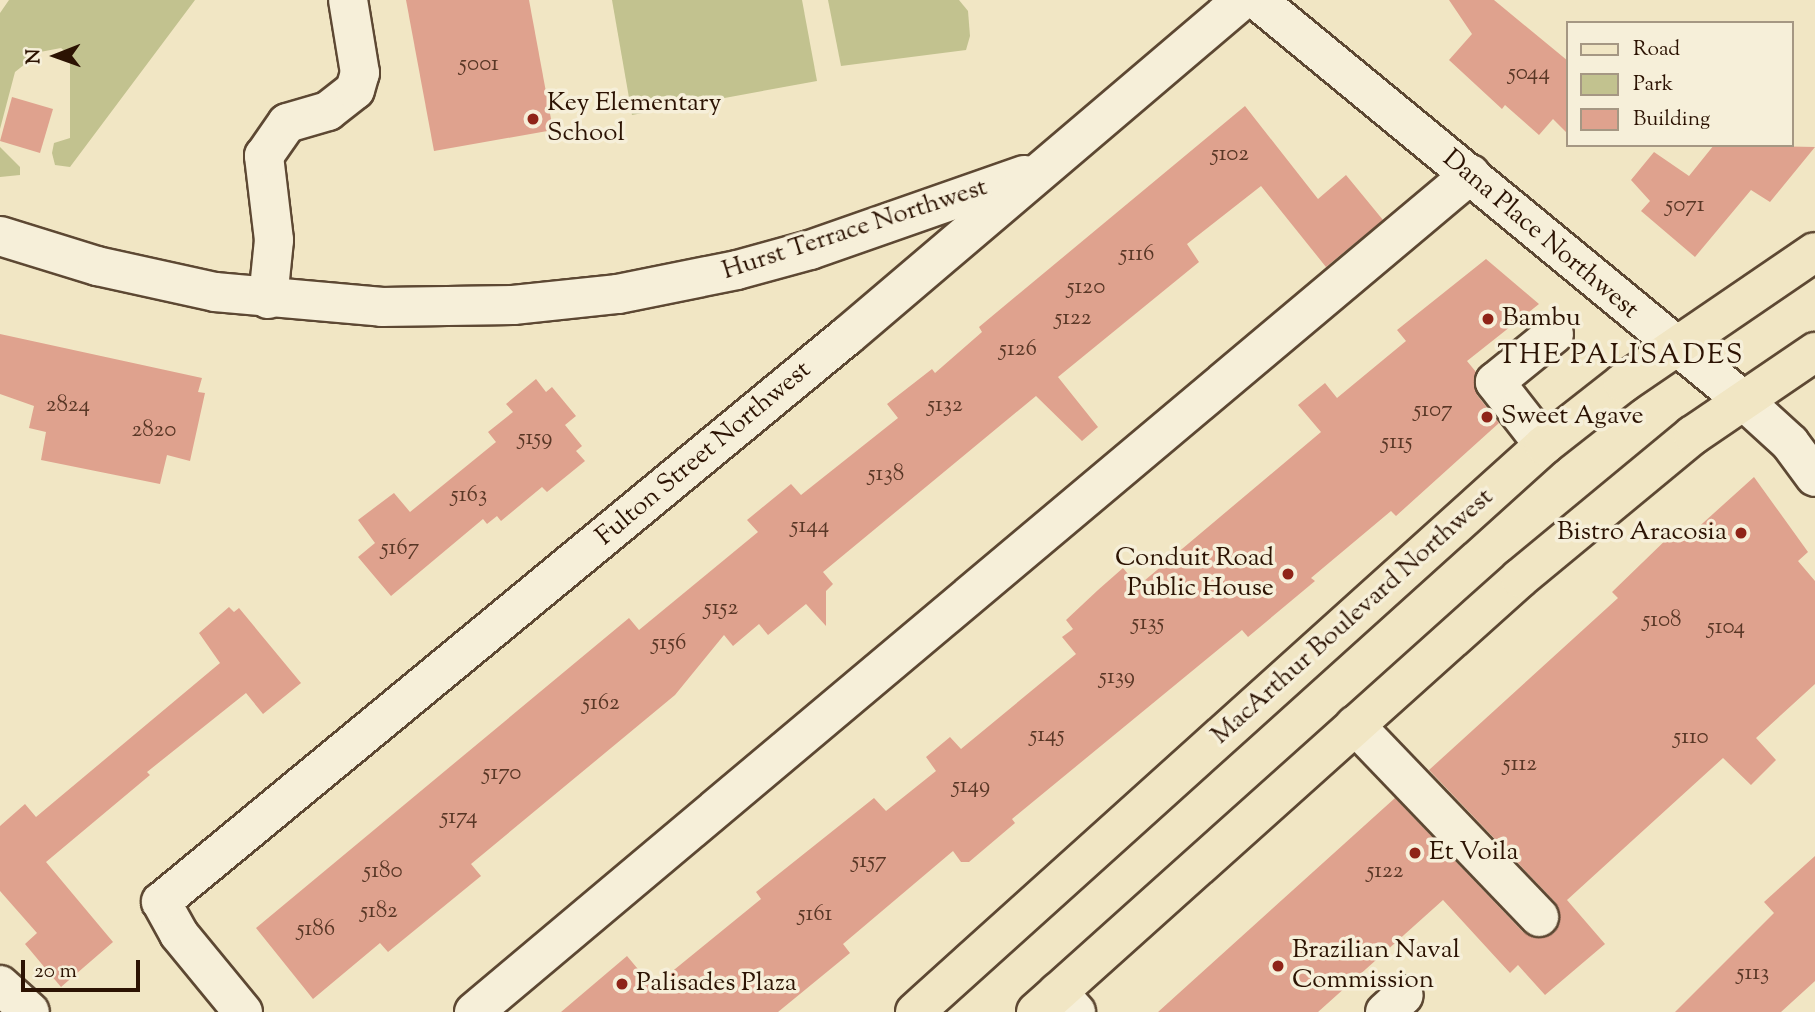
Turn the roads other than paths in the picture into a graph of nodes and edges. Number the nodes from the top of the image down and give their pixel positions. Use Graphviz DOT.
graph roads {
  1 [pos="348,0"];
  2 [pos="1242,0"];
  3 [pos="1258,0"];
  4 [pos="1046,167"];
  5 [pos="1471,174"];
  6 [pos="0,236"];
  7 [pos="1815,252"];
  8 [pos="268,299"];
  9 [pos="1554,334"];
  10 [pos="1676,347"];
  11 [pos="1815,352"];
  12 [pos="1744,401"];
  13 [pos="1544,445"];
  14 [pos="1815,477"];
  15 [pos="1355,725"];
  16 [pos="1539,917"];
  17 [pos="0,985"];
  18 [pos="1057,1005"];
  19 [pos="30,1012"];
  20 [pos="243,1012"];
  21 [pos="474,1012"];
  22 [pos="915,1012"];
  1 -- 8 [label="street"];
  2 -- 4 [label="street, Fulton Street Northwest"];
  3 -- 5 [label="street, Dana Place Northwest"];
  4 -- 8 [label="street, Hurst Terrace Northwest"];
  4 -- 20 [label="street, Fulton Street Northwest"];
  5 -- 10 [label="street, Dana Place Northwest"];
  5 -- 21 [label="street"];
  6 -- 8 [label="street, Hurst Terrace Northwest"];
  7 -- 10 [label="main road, MacArthur Boulevard Northwest"];
  9 -- 13 [label="street"];
  10 -- 12 [label="street, Dana Place Northwest"];
  10 -- 13 [label="main road, MacArthur Boulevard Northwest"];
  11 -- 12 [label="main road"];
  12 -- 14 [label="street, Dana Place Northwest"];
  12 -- 15 [label="main road"];
  13 -- 22 [label="main road, MacArthur Boulevard Northwest"];
  15 -- 16 [label="street"];
  15 -- 18 [label="main road"];
  17 -- 19 [label="street"];
}
